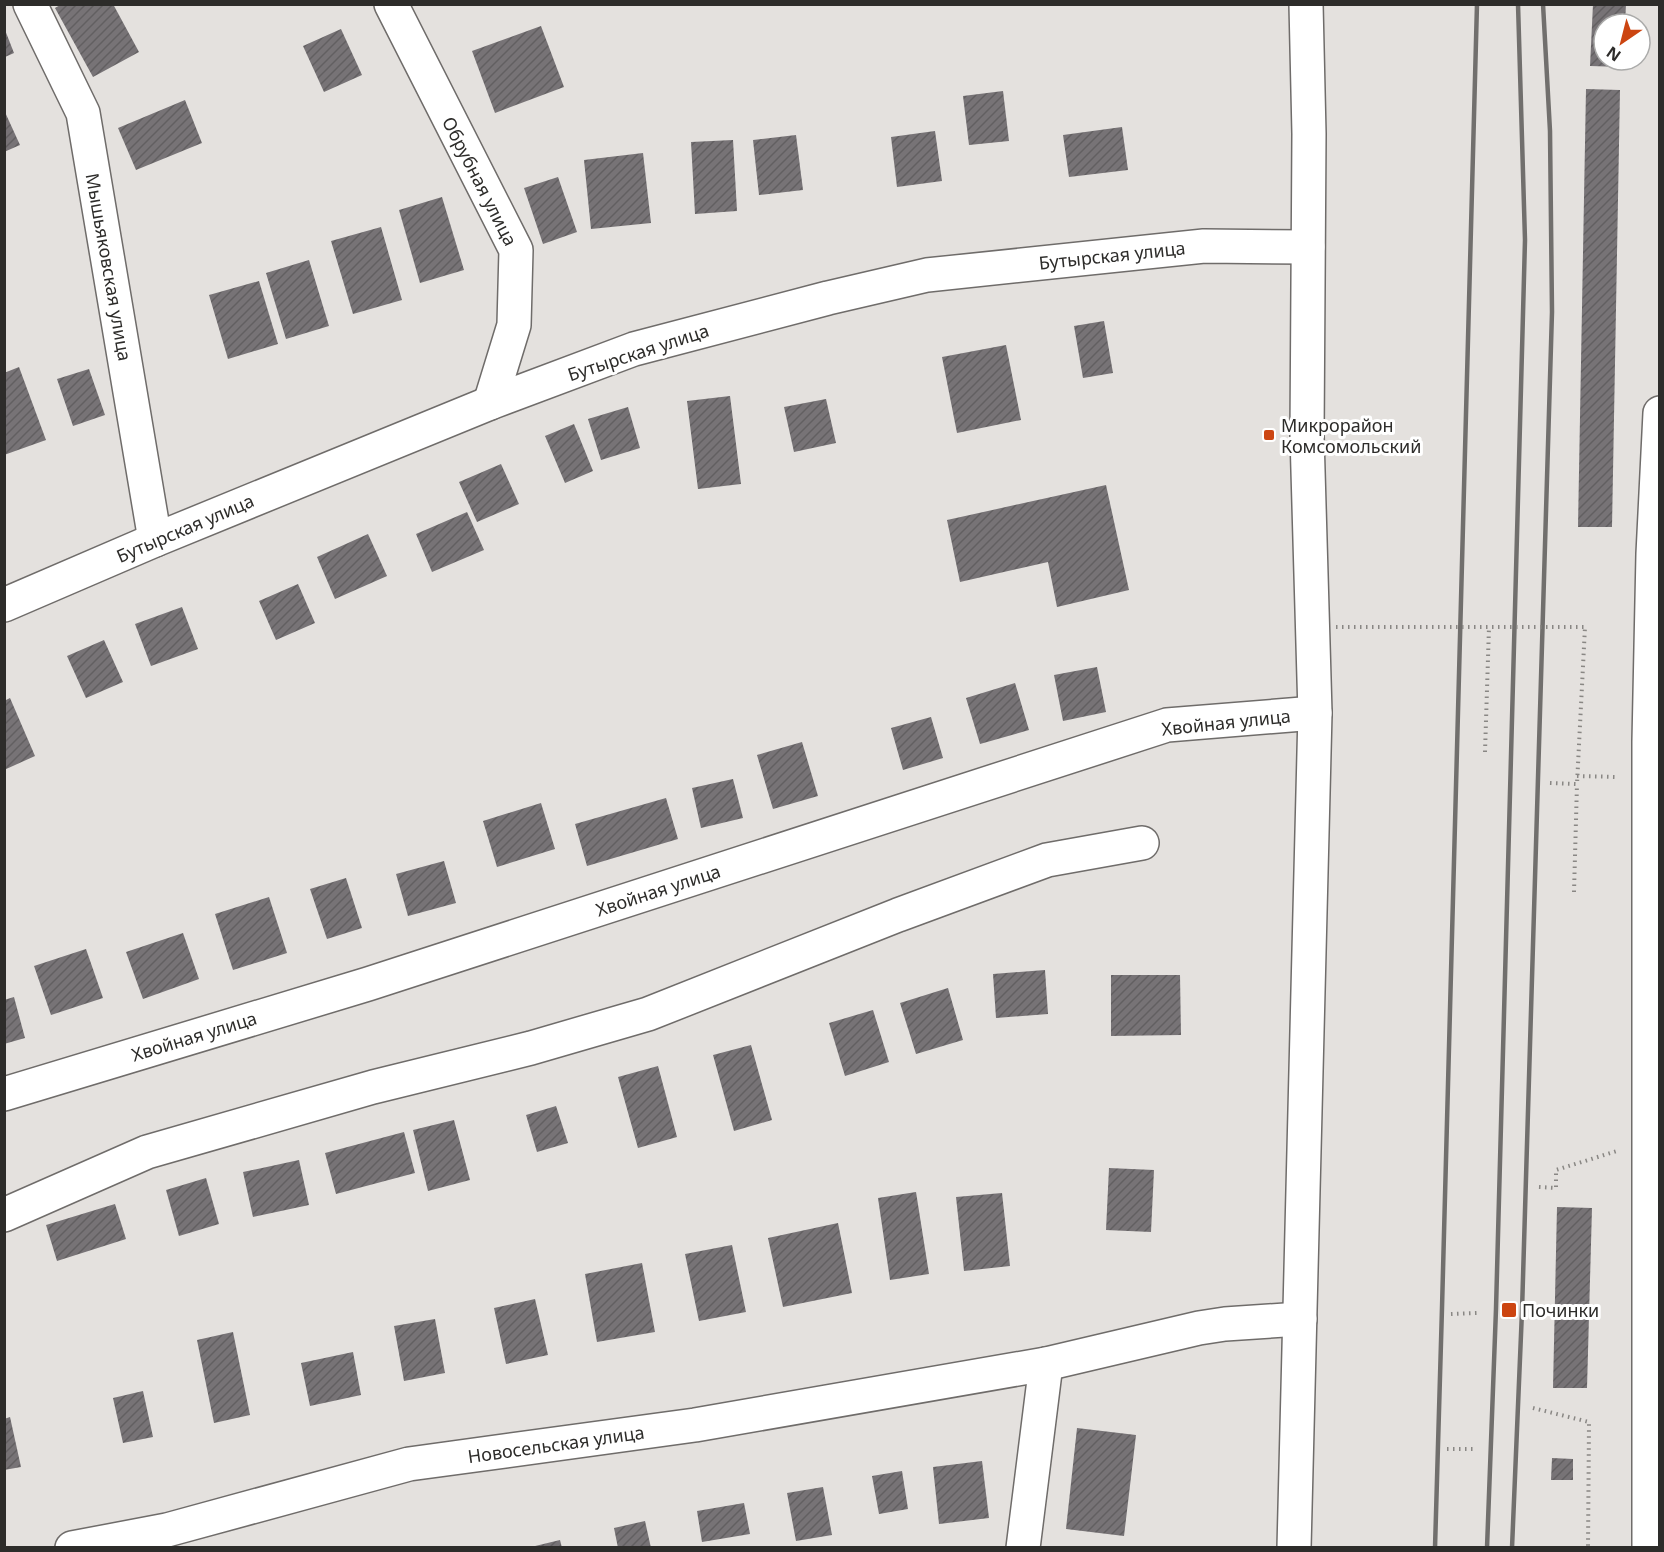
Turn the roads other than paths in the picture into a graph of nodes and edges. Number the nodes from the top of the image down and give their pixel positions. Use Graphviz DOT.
graph roads {
  1 [pos="30,4"];
  2 [pos="391,4"];
  3 [pos="1306,4"];
  4 [pos="1308,247"];
  5 [pos="490,403"];
  6 [pos="1659,413"];
  7 [pos="155,540"];
  8 [pos="1656,554"];
  9 [pos="4,606"];
  10 [pos="1315,713"];
  11 [pos="1142,843"];
  12 [pos="1654,1051"];
  13 [pos="4,1094"];
  14 [pos="4,1215"];
  15 [pos="1300,1319"];
  16 [pos="1046,1364"];
  17 [pos="72,1548"];
  18 [pos="1023,1548"];
  19 [pos="1294,1548"];
  20 [pos="1649,1548"];
  1 -- 7 [label="street, Мышьяковская улица"];
  2 -- 5 [label="street, Обрубная улица"];
  3 -- 4 [label="street"];
  4 -- 5 [label="street, Бутырская улица"];
  4 -- 10 [label="street"];
  5 -- 7 [label="street, Бутырская улица"];
  6 -- 8 [label="street"];
  7 -- 9 [label="street, Бутырская улица"];
  8 -- 12 [label="street"];
  10 -- 13 [label="street, Хвойная улица"];
  10 -- 15 [label="street"];
  11 -- 14 [label="street"];
  12 -- 20 [label="street"];
  15 -- 16 [label="street, Новосельская улица"];
  15 -- 19 [label="street"];
  16 -- 17 [label="street, Новосельская улица"];
  16 -- 18 [label="street"];
}
